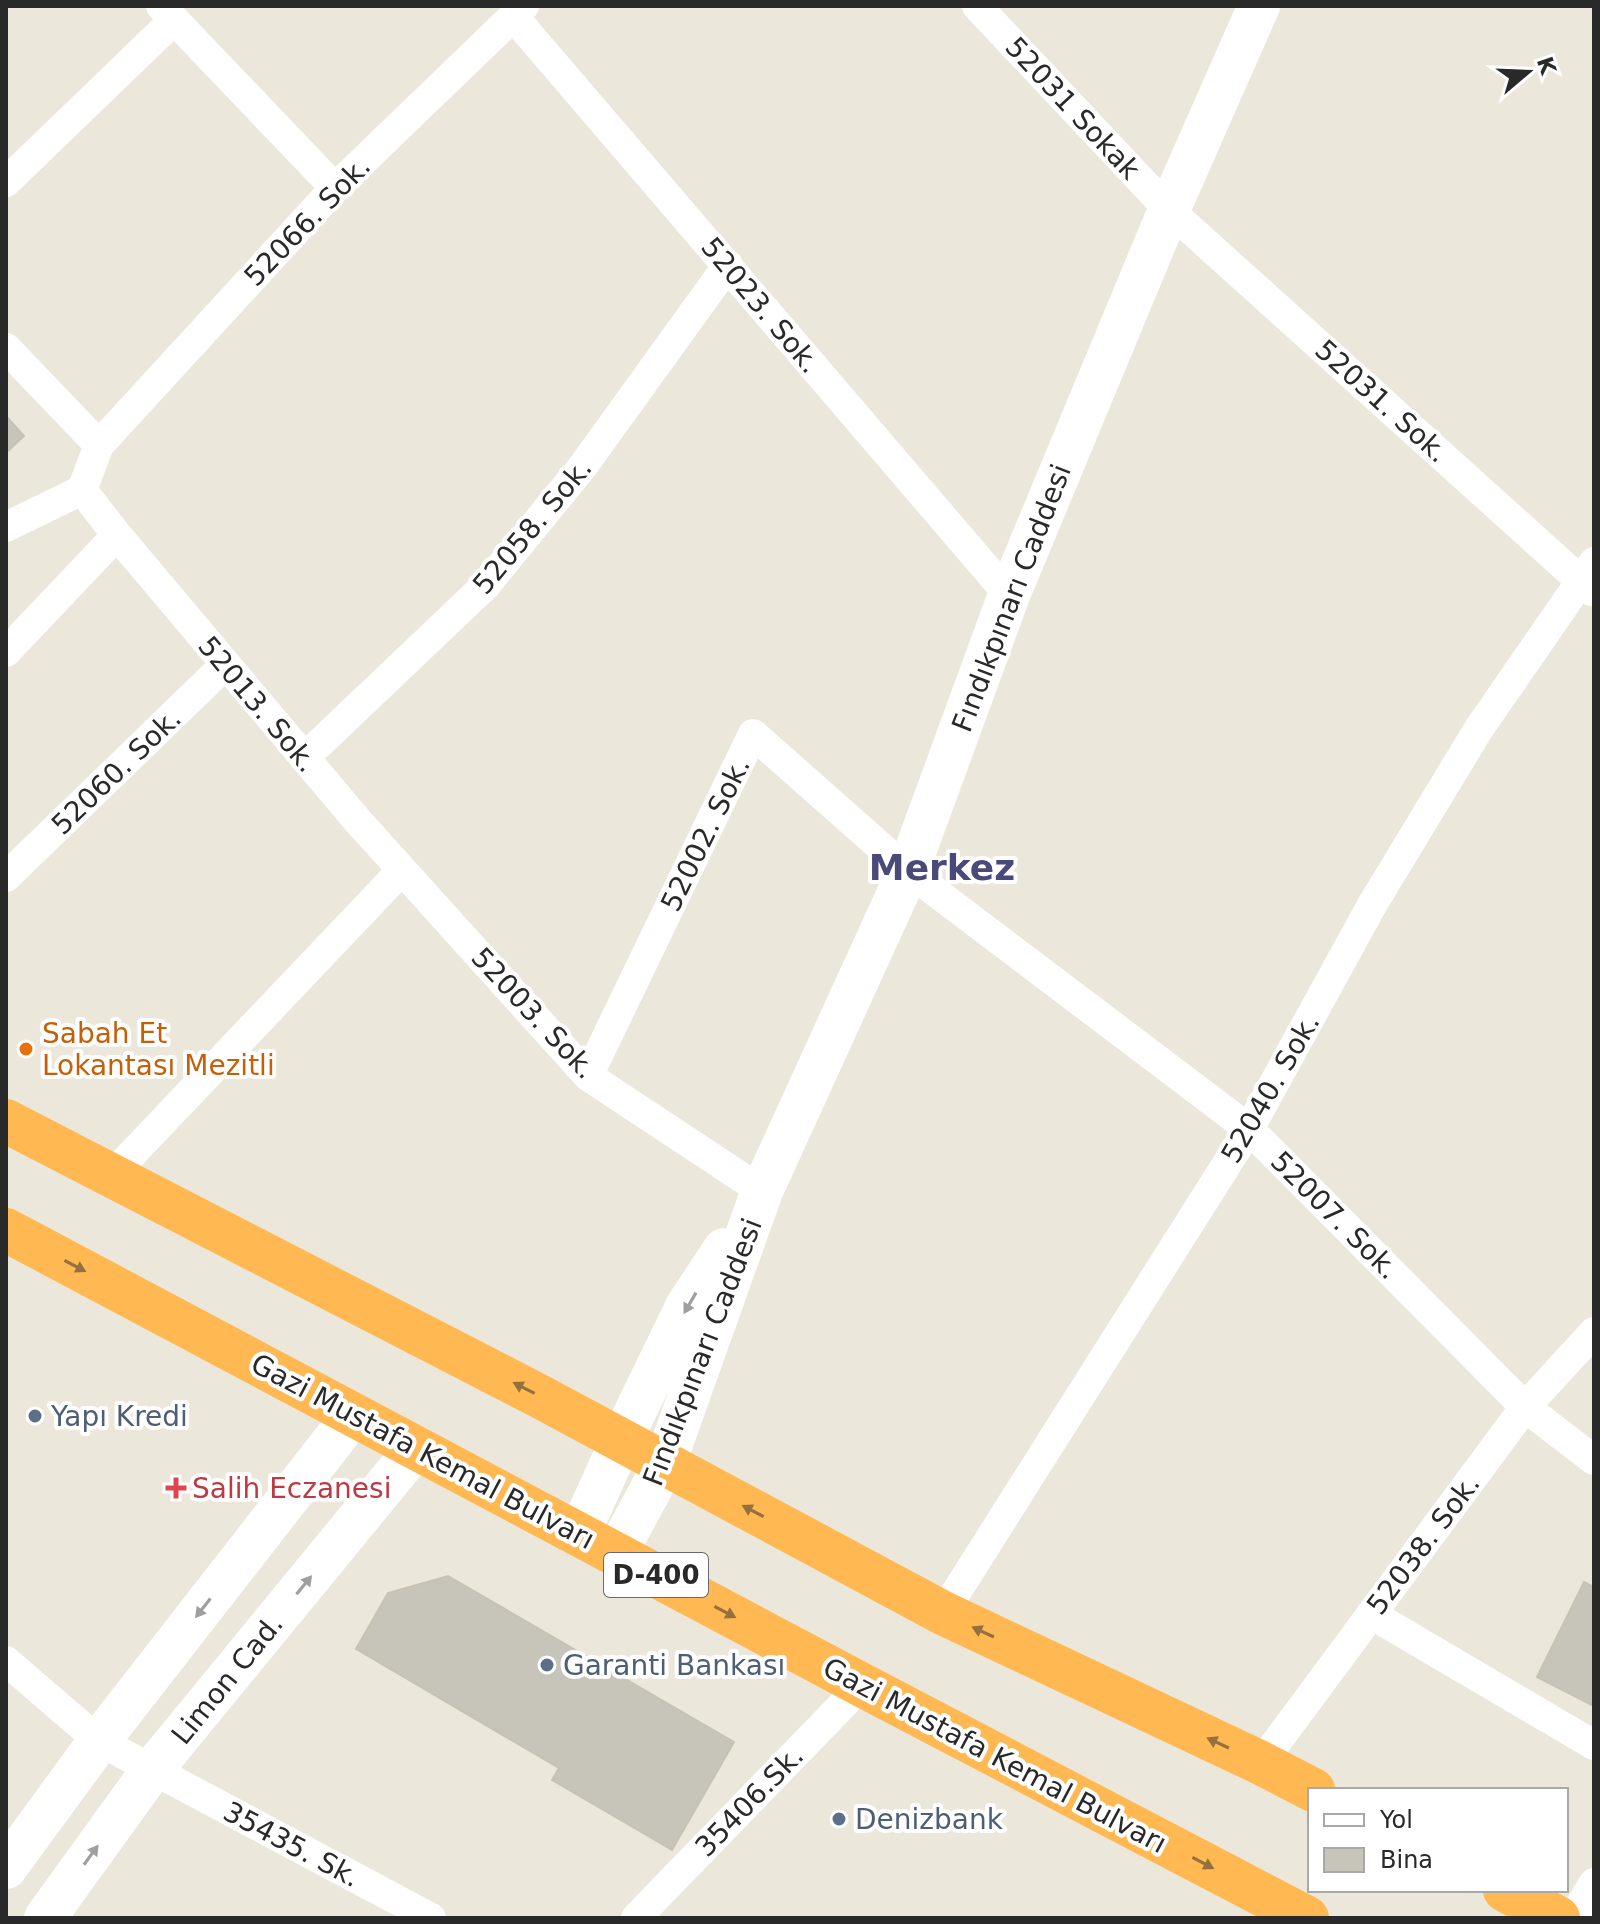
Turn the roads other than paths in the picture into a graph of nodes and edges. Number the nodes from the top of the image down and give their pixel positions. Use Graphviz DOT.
graph roads {
  1 [pos="977,6"];
  2 [pos="1259,6"];
  3 [pos="519,11"];
  4 [pos="168,13"];
  5 [pos="6,182"];
  6 [pos="335,188"];
  7 [pos="1169,210"];
  8 [pos="728,265"];
  9 [pos="6,348"];
  10 [pos="99,445"];
  11 [pos="82,490"];
  12 [pos="6,527"];
  13 [pos="117,535"];
  14 [pos="1589,578"];
  15 [pos="1009,595"];
  16 [pos="6,652"];
  17 [pos="225,665"];
  18 [pos="304,758"];
  19 [pos="402,870"];
  20 [pos="908,871"];
  21 [pos="6,877"];
  22 [pos="588,1076"];
  23 [pos="6,1121"];
  24 [pos="1249,1129"];
  25 [pos="112,1175"];
  26 [pos="762,1191"];
  27 [pos="6,1230"];
  28 [pos="1594,1332"];
  29 [pos="1525,1407"];
  30 [pos="354,1414"];
  31 [pos="621,1441"];
  32 [pos="417,1447"];
  33 [pos="1594,1460"];
  34 [pos="665,1463"];
  35 [pos="598,1544"];
  36 [pos="943,1613"];
  37 [pos="1371,1614"];
  38 [pos="6,1661"];
  39 [pos="862,1685"];
  40 [pos="99,1741"];
  41 [pos="1594,1745"];
  42 [pos="1261,1763"];
  43 [pos="152,1770"];
  44 [pos="1309,1788"];
  45 [pos="6,1868"];
  46 [pos="1594,1883"];
  47 [pos="1509,1892"];
  48 [pos="45,1918"];
  49 [pos="431,1918"];
  50 [pos="636,1918"];
  51 [pos="1307,1918"];
  52 [pos="1558,1918"];
  53 [pos="1573,1918"];
  1 -- 7 [label="street, 52031 Sokak"];
  2 -- 7 [label="main road, Fındıkpınarı Caddesi"];
  3 -- 6 [label="street, 52066. Sok."];
  3 -- 8 [label="street, 52023. Sok."];
  4 -- 5 [label="street"];
  4 -- 6 [label="street"];
  6 -- 10 [label="street, 52066. Sok."];
  7 -- 14 [label="street, 52031. Sok."];
  7 -- 15 [label="main road, Fındıkpınarı Caddesi"];
  8 -- 15 [label="street, 52023. Sok."];
  8 -- 18 [label="street, 52058. Sok."];
  9 -- 10 [label="street"];
  10 -- 11 [label="street"];
  11 -- 12 [label="street"];
  11 -- 13 [label="street, 52013. Sok."];
  13 -- 16 [label="street"];
  13 -- 17 [label="street, 52013. Sok."];
  14 -- 24 [label="street, 52040. Sok."];
  15 -- 20 [label="main road, Fındıkpınarı Caddesi"];
  17 -- 18 [label="street, 52013. Sok."];
  17 -- 21 [label="street, 52060. Sok."];
  18 -- 19 [label="street, 52013. Sok."];
  19 -- 22 [label="street, 52003. Sok."];
  19 -- 25 [label="street"];
  20 -- 22 [label="street, 52002. Sok."];
  20 -- 24 [label="street, 52007. Sok."];
  20 -- 26 [label="main road, Fındıkpınarı Caddesi"];
  22 -- 26 [label="street, 52003. Sok."];
  23 -- 25 [label="highway"];
  24 -- 29 [label="street, 52007. Sok."];
  24 -- 36 [label="street, 52040. Sok."];
  31 -- 25 [label="highway, one-way"];
  26 -- 31 [label="main road, Fındıkpınarı Caddesi, one-way"];
  26 -- 34 [label="main road, Fındıkpınarı Caddesi"];
  27 -- 30 [label="highway, Gazi Mustafa Kemal Bulvarı / D-400, one-way"];
  28 -- 29 [label="street, 52038. Sok."];
  29 -- 33 [label="street, 52007. Sok."];
  29 -- 37 [label="street, 52038. Sok."];
  30 -- 32 [label="highway, Gazi Mustafa Kemal Bulvarı / D-400"];
  30 -- 40 [label="main road, one-way"];
  31 -- 34 [label="highway"];
  31 -- 35 [label="main road, Fındıkpınarı Caddesi"];
  32 -- 35 [label="highway, Gazi Mustafa Kemal Bulvarı / D-400"];
  43 -- 32 [label="main road, Limon Cad., one-way"];
  34 -- 35 [label="main road, Fındıkpınarı Caddesi"];
  36 -- 34 [label="highway, one-way"];
  35 -- 39 [label="highway, Gazi Mustafa Kemal Bulvarı / D-400, one-way"];
  42 -- 36 [label="highway, one-way"];
  37 -- 41 [label="street"];
  37 -- 42 [label="street, 52038. Sok."];
  38 -- 40 [label="street, 35435. Sk."];
  39 -- 50 [label="street, 35406.Sk."];
  39 -- 51 [label="highway, Gazi Mustafa Kemal Bulvarı / D-400, one-way"];
  40 -- 43 [label="street, 35435. Sk."];
  40 -- 45 [label="main road"];
  42 -- 44 [label="highway"];
  48 -- 43 [label="main road, Limon Cad., one-way"];
  43 -- 49 [label="street, 35435. Sk."];
  46 -- 53 [label="street"];
  47 -- 52 [label="highway"];
}
